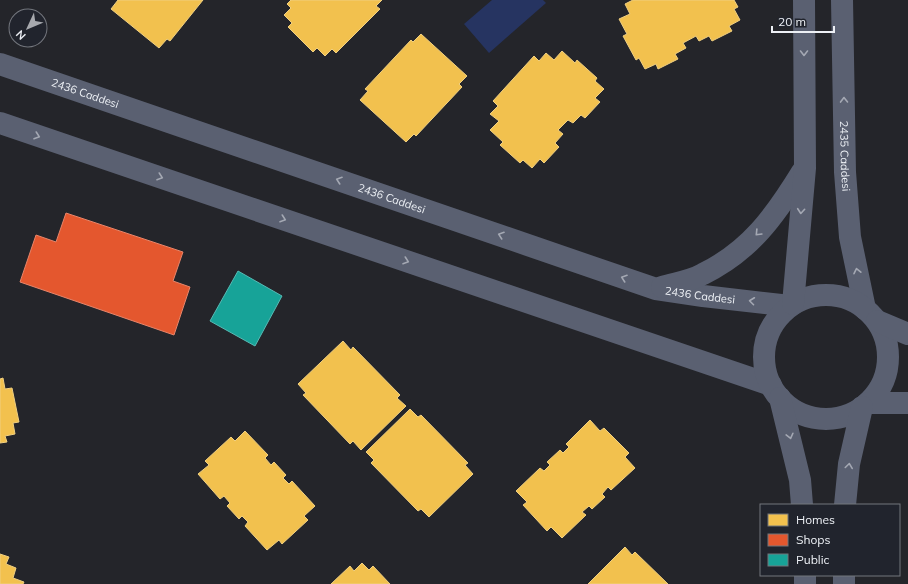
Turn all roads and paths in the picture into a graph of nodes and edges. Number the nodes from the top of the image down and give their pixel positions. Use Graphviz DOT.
graph roads {
  1 [pos="804,0"];
  2 [pos="842,0"];
  3 [pos="0,64"];
  4 [pos="0,123"];
  5 [pos="805,168"];
  6 [pos="656,289"];
  7 [pos="792,305"];
  8 [pos="871,315"];
  9 [pos="908,334"];
  10 [pos="776,392"];
  11 [pos="908,403"];
  12 [pos="865,405"];
  13 [pos="802,504"];
  14 [pos="845,504"];
  1 -- 5 [label="street, one-way"];
  8 -- 2 [label="street, 2435 Caddesi, one-way"];
  6 -- 3 [label="street, 2436 Caddesi, one-way"];
  4 -- 10 [label="street, one-way"];
  5 -- 6 [label="street, one-way"];
  5 -- 7 [label="street, one-way"];
  7 -- 6 [label="street, 2436 Caddesi, one-way"];
  7 -- 8 [label="street"];
  7 -- 10 [label="street"];
  8 -- 9 [label="street"];
  8 -- 12 [label="street, 2435 Caddesi"];
  10 -- 12 [label="street, 2435 Caddesi"];
  10 -- 13 [label="street, one-way"];
  11 -- 12 [label="street"];
  14 -- 12 [label="street, 2435 Caddesi, one-way"];
}
